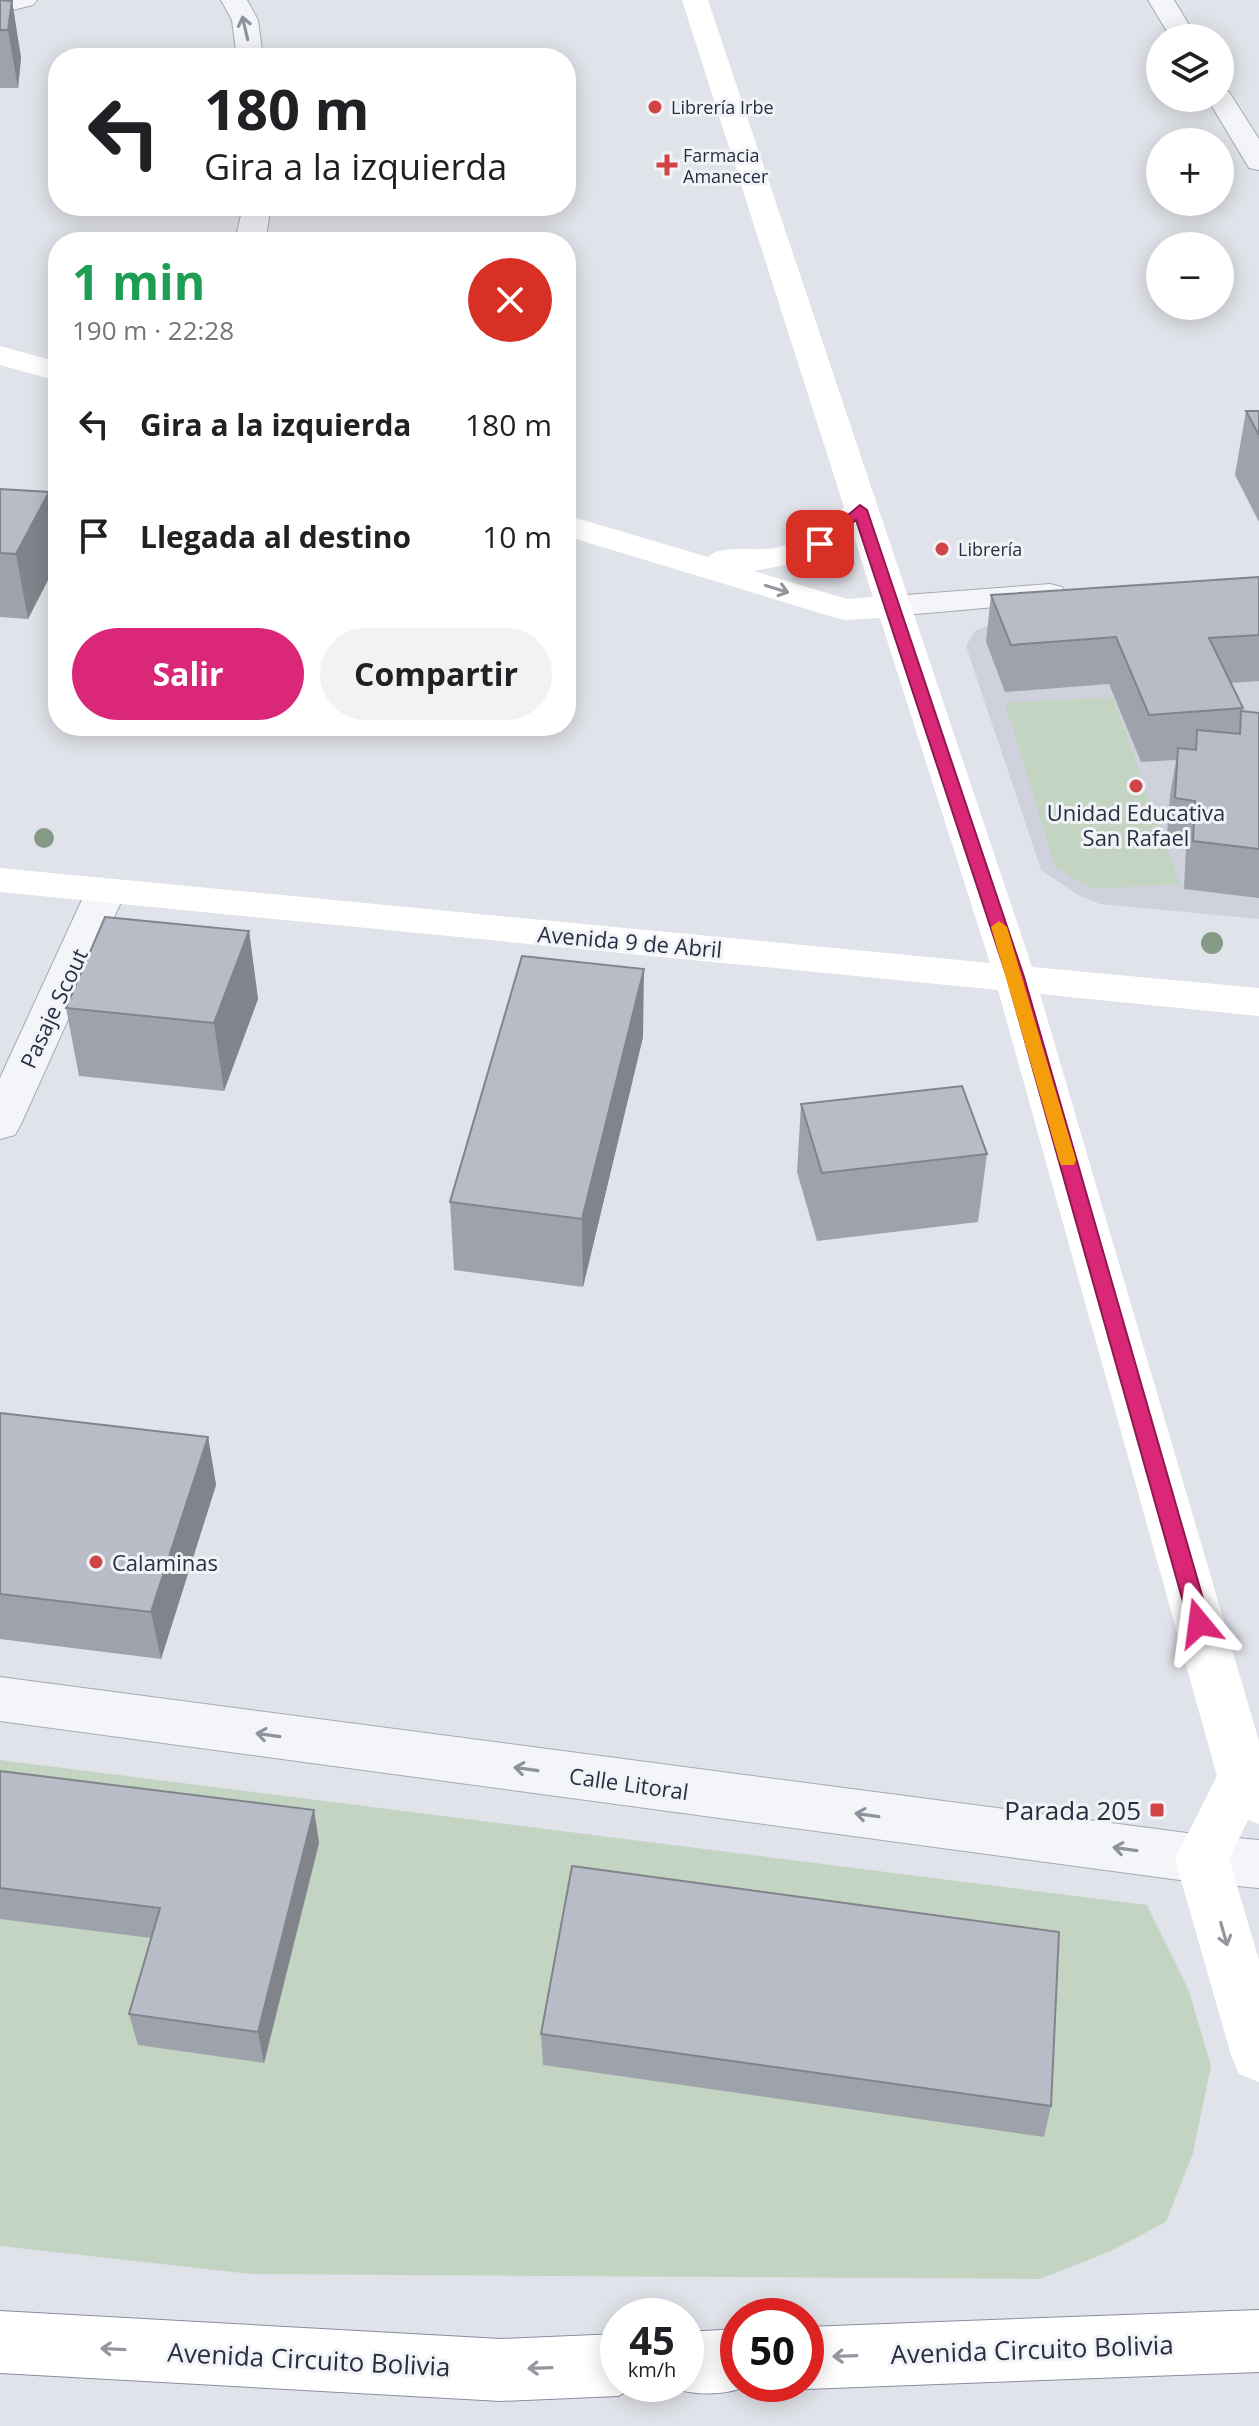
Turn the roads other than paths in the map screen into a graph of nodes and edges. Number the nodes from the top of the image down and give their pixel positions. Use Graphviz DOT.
graph roads {
  1 [pos="24,0"];
  2 [pos="234,0"];
  3 [pos="695,0"];
  4 [pos="1161,0"];
  5 [pos="0,5"];
  6 [pos="1176,24"];
  7 [pos="249,48"];
  8 [pos="1229,112"];
  9 [pos="1259,162"];
  10 [pos="0,355"];
  11 [pos="48,369"];
  12 [pos="860,510"];
  13 [pos="576,528"];
  14 [pos="676,559"];
  15 [pos="1088,591"];
  16 [pos="893,606"];
  17 [pos="0,880"];
  18 [pos="106,891"];
  19 [pos="1015,977"];
  20 [pos="1259,1002"];
  21 [pos="0,1124"];
  22 [pos="0,1699"];
  23 [pos="1251,1789"];
  24 [pos="1202,1859"];
  25 [pos="1259,1864"];
  26 [pos="1259,2055"];
  27 [pos="1259,2341"];
  28 [pos="0,2342"];
  29 [pos="824,2357"];
  30 [pos="600,2366"];
  1 -- 5 [label="street"];
  7 -- 2 [label="street, one-way"];
  3 -- 12 [label="main road"];
  4 -- 6 [label="street"];
  8 -- 9 [label="street"];
  10 -- 11 [label="main road"];
  12 -- 14 [label="main road"];
  12 -- 16 [label="main road"];
  13 -- 14 [label="main road"];
  14 -- 16 [label="main road, one-way"];
  15 -- 16 [label="street"];
  16 -- 19 [label="main road"];
  17 -- 18 [label="main road, Avenida 9 de Abril"];
  18 -- 19 [label="main road, Avenida 9 de Abril"];
  18 -- 21 [label="street, Pasaje Scout"];
  19 -- 20 [label="main road, Avenida 9 de Abril"];
  19 -- 23 [label="main road"];
  24 -- 22 [label="street, Calle Litoral, one-way"];
  23 -- 24 [label="main road"];
  24 -- 25 [label="street, Calle Litoral"];
  24 -- 26 [label="main road, one-way"];
  27 -- 29 [label="main road, Avenida Circuito Bolivia, one-way"];
  30 -- 28 [label="main road, Avenida Circuito Bolivia, one-way"];
}
